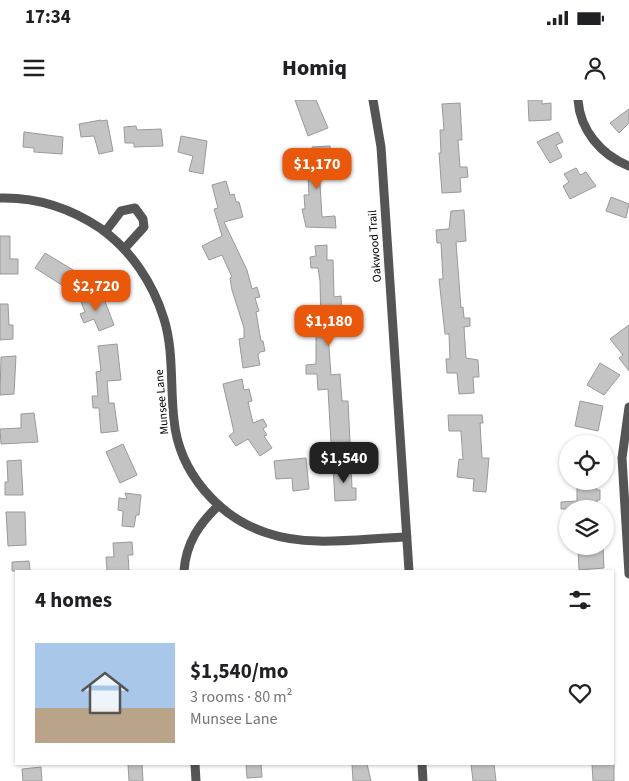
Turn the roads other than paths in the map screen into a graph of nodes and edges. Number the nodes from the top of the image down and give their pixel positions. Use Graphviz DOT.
graph roads {
  1 [pos="372,100"];
  2 [pos="579,102"];
  3 [pos="629,166"];
  4 [pos="0,198"];
  5 [pos="105,232"];
  6 [pos="124,249"];
  7 [pos="629,407"];
  8 [pos="219,506"];
  9 [pos="407,537"];
  10 [pos="628,538"];
  11 [pos="184,570"];
  12 [pos="409,570"];
  13 [pos="629,574"];
  14 [pos="195,765"];
  15 [pos="422,765"];
  16 [pos="196,781"];
  17 [pos="423,781"];
  1 -- 9 [label="street, Oakwood Trail"];
  2 -- 3 [label="street"];
  4 -- 5 [label="street, Munsee Lane"];
  5 -- 6 [label="street, Munsee Lane"];
  5 -- 6 [label="street"];
  6 -- 8 [label="street, Munsee Lane"];
  7 -- 10 [label="street"];
  8 -- 9 [label="street, Munsee Lane"];
  8 -- 11 [label="street"];
  9 -- 12 [label="street, Oakwood Trail"];
  10 -- 13 [label="street"];
  14 -- 16 [label="street"];
  15 -- 17 [label="street"];
}
